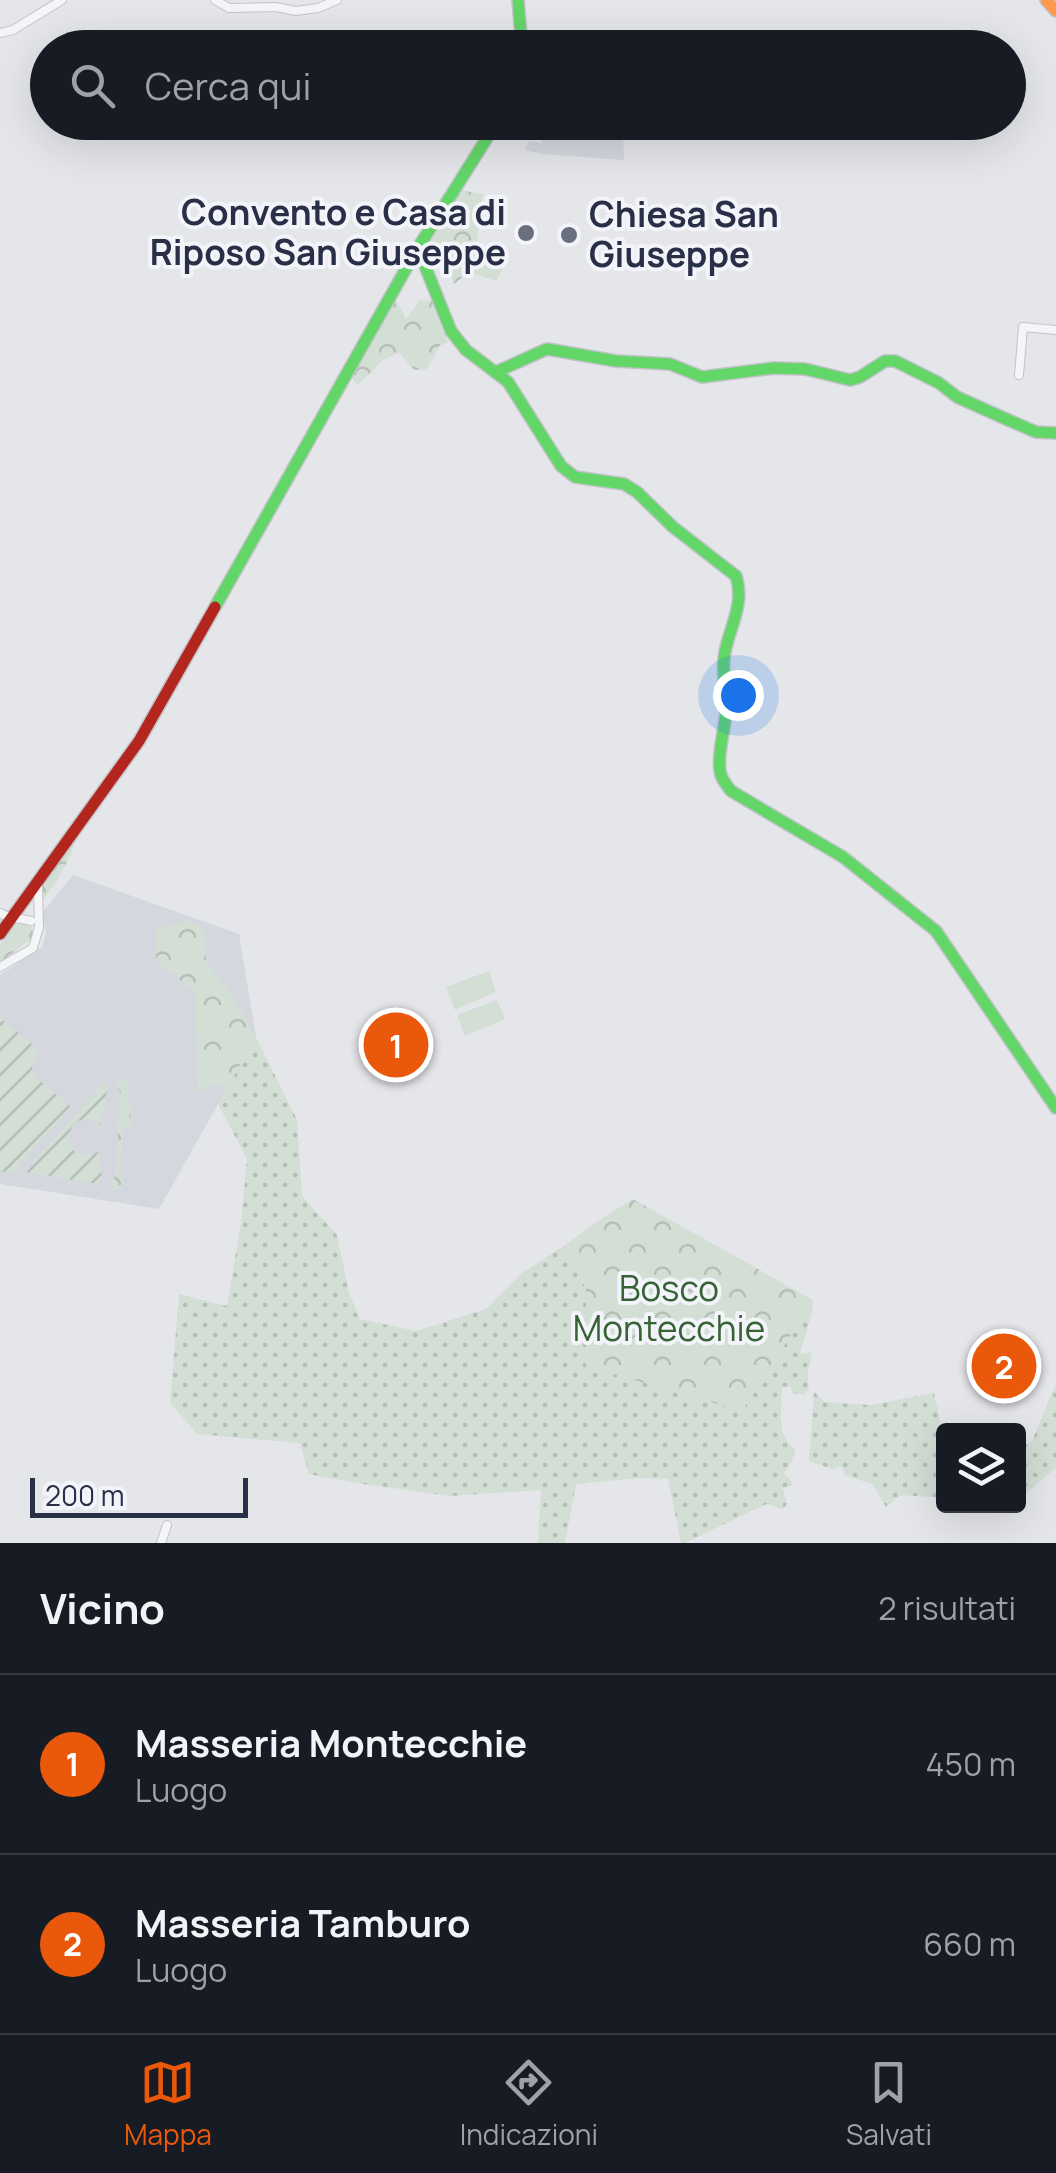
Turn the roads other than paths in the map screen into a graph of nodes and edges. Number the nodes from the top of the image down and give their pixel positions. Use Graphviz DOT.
graph roads {
  1 [pos="62,0"];
  2 [pos="215,0"];
  3 [pos="337,0"];
  4 [pos="518,0"];
  5 [pos="1046,0"];
  6 [pos="1056,11"];
  7 [pos="521,30"];
  8 [pos="0,34"];
  9 [pos="486,140"];
  10 [pos="416,251"];
  11 [pos="1056,330"];
  12 [pos="496,372"];
  13 [pos="1019,374"];
  14 [pos="1056,432"];
  15 [pos="38,881"];
  16 [pos="22,904"];
  17 [pos="37,910"];
  18 [pos="6,916"];
  19 [pos="36,926"];
  20 [pos="0,934"];
  21 [pos="0,967"];
  22 [pos="1056,1108"];
  23 [pos="167,1525"];
  24 [pos="160,1543"];
  1 -- 8 [label="street"];
  2 -- 3 [label="street"];
  4 -- 7 [label="street"];
  5 -- 6 [label="street"];
  9 -- 10 [label="street"];
  10 -- 12 [label="street"];
  10 -- 15 [label="street"];
  11 -- 13 [label="street"];
  12 -- 14 [label="street"];
  12 -- 22 [label="street"];
  15 -- 16 [label="street"];
  15 -- 17 [label="street"];
  16 -- 17 [label="street"];
  16 -- 18 [label="street"];
  16 -- 19 [label="street"];
  17 -- 19 [label="street"];
  18 -- 19 [label="street"];
  18 -- 20 [label="street"];
  19 -- 21 [label="street"];
  23 -- 24 [label="street"];
}
